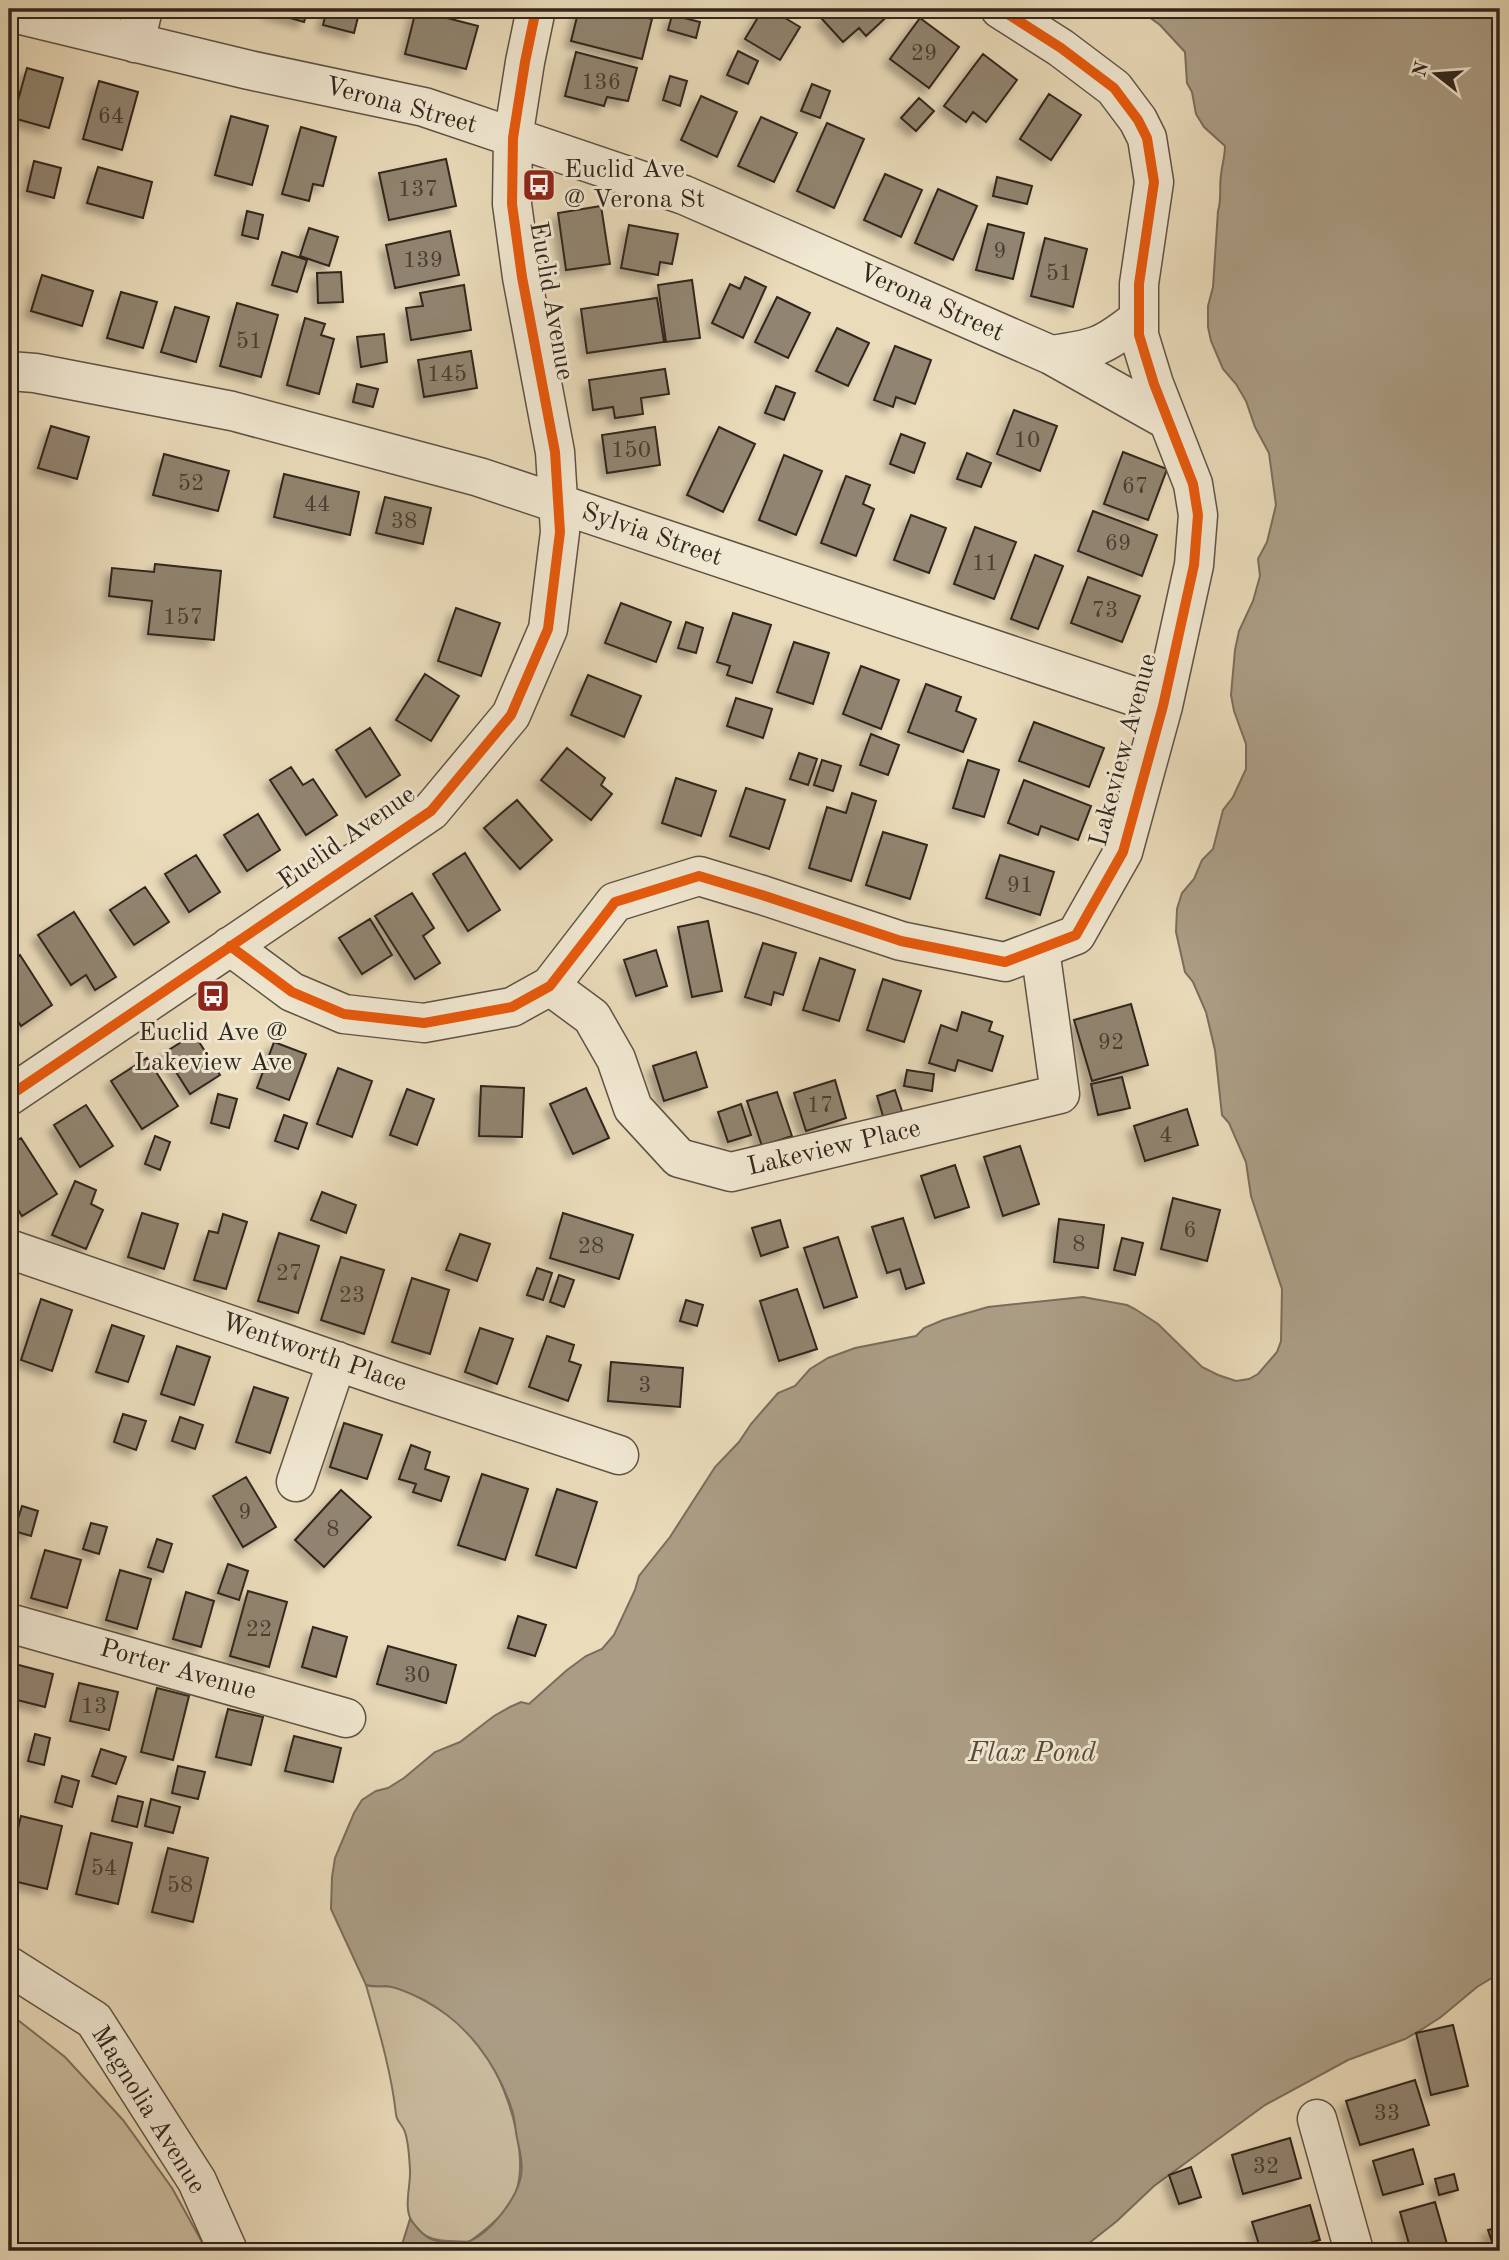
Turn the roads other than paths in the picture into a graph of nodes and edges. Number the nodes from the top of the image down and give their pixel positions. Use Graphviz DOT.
graph roads {
  1 [pos="536,9"];
  2 [pos="1000,9"];
  3 [pos="9,12"];
  4 [pos="139,26"];
  5 [pos="513,138"];
  6 [pos="1138,319"];
  7 [pos="1051,355"];
  8 [pos="9,371"];
  9 [pos="1167,420"];
  10 [pos="558,504"];
  11 [pos="1163,706"];
  12 [pos="230,946"];
  13 [pos="1040,948"];
  14 [pos="550,986"];
  15 [pos="9,1096"];
  16 [pos="9,1249"];
  17 [pos="337,1361"];
  18 [pos="619,1455"];
  19 [pos="296,1482"];
  20 [pos="9,1623"];
  21 [pos="346,1718"];
  22 [pos="9,1966"];
  23 [pos="1317,2119"];
  24 [pos="228,2251"];
  25 [pos="1354,2251"];
  1 -- 5 [label="street, Euclid Avenue"];
  2 -- 6 [label="street, Lakeview Avenue"];
  3 -- 4 [label="street, Verona Street"];
  4 -- 5 [label="street, Verona Street"];
  5 -- 7 [label="street, Verona Street"];
  5 -- 10 [label="street, Euclid Avenue"];
  6 -- 7 [label="street"];
  6 -- 9 [label="street, Lakeview Avenue"];
  7 -- 9 [label="street, Verona Street"];
  8 -- 10 [label="street, Sylvia Street"];
  9 -- 11 [label="street, Lakeview Avenue"];
  10 -- 11 [label="street, Sylvia Street"];
  10 -- 12 [label="street, Euclid Avenue"];
  11 -- 13 [label="street, Lakeview Avenue"];
  12 -- 14 [label="street, Lakeview Avenue"];
  12 -- 15 [label="street, Euclid Avenue"];
  13 -- 14 [label="street, Lakeview Avenue"];
  13 -- 14 [label="street, Lakeview Place"];
  16 -- 17 [label="street, Wentworth Place"];
  17 -- 18 [label="street, Wentworth Place"];
  17 -- 19 [label="street"];
  20 -- 21 [label="street, Porter Avenue"];
  22 -- 24 [label="street, Magnolia Avenue"];
  23 -- 25 [label="street"];
}
